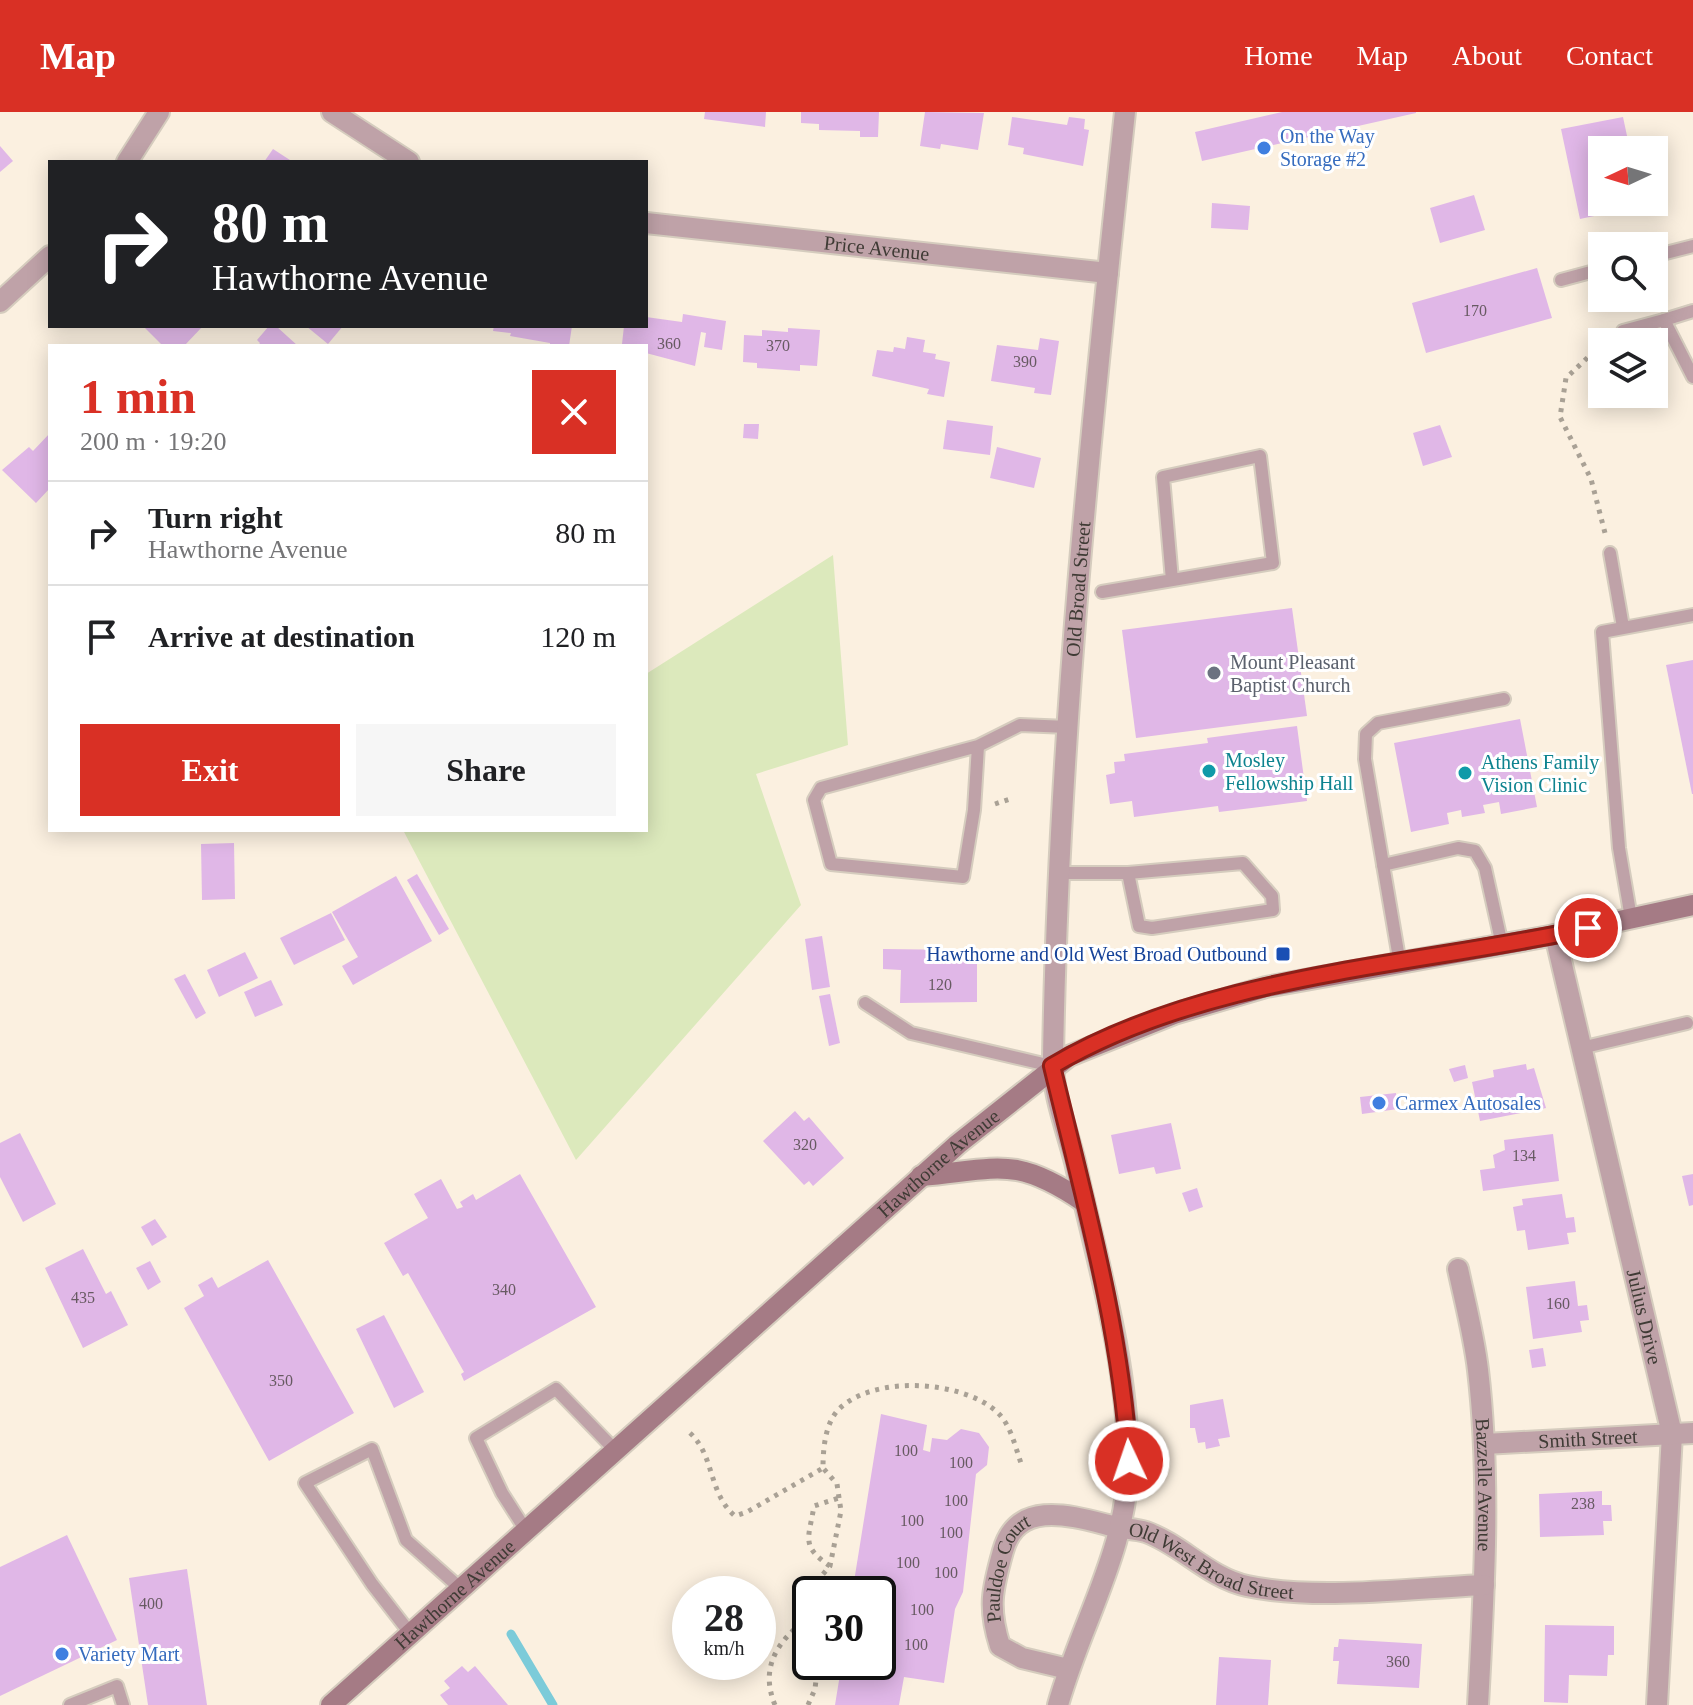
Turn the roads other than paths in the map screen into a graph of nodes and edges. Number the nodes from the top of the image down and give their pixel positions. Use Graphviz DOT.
graph roads {
  1 [pos="159,112"];
  2 [pos="332,112"];
  3 [pos="1125,112"];
  4 [pos="128,160"];
  5 [pos="406,160"];
  6 [pos="648,223"];
  7 [pos="1693,246"];
  8 [pos="1668,252"];
  9 [pos="48,258"];
  10 [pos="1108,273"];
  11 [pos="1588,273"];
  12 [pos="1561,280"];
  13 [pos="0,302"];
  14 [pos="1693,311"];
  15 [pos="1664,320"];
  16 [pos="1634,328"];
  17 [pos="1693,377"];
  18 [pos="1610,553"];
  19 [pos="1172,580"];
  20 [pos="1102,592"];
  21 [pos="1693,615"];
  22 [pos="1623,627"];
  23 [pos="1504,699"];
  24 [pos="1068,727"];
  25 [pos="978,746"];
  26 [pos="1383,865"];
  27 [pos="1060,873"];
  28 [pos="1128,873"];
  29 [pos="1693,905"];
  30 [pos="1631,918"];
  31 [pos="1555,935"];
  32 [pos="1502,945"];
  33 [pos="1400,964"];
  34 [pos="865,1003"];
  35 [pos="1687,1023"];
  36 [pos="1581,1048"];
  37 [pos="1052,1066"];
  38 [pos="921,1176"];
  39 [pos="1084,1202"];
  40 [pos="1458,1269"];
  41 [pos="1683,1433"];
  42 [pos="1484,1444"];
  43 [pos="614,1449"];
  44 [pos="1121,1528"];
  45 [pos="525,1529"];
  46 [pos="1484,1585"];
  47 [pos="460,1588"];
  48 [pos="410,1633"];
  49 [pos="1068,1669"];
  50 [pos="70,1705"];
  51 [pos="123,1705"];
  52 [pos="331,1705"];
  53 [pos="1058,1705"];
  54 [pos="1478,1705"];
  55 [pos="1657,1705"];
  1 -- 4 [label="street"];
  2 -- 5 [label="street"];
  3 -- 10 [label="street, Old Broad Street"];
  6 -- 10 [label="street, Price Avenue"];
  7 -- 8 [label="lane"];
  9 -- 13 [label="street"];
  10 -- 24 [label="street, Old Broad Street"];
  11 -- 12 [label="lane"];
  14 -- 15 [label="lane"];
  15 -- 16 [label="lane"];
  15 -- 17 [label="lane"];
  18 -- 22 [label="lane"];
  19 -- 19 [label="lane"];
  19 -- 20 [label="lane"];
  21 -- 22 [label="lane"];
  22 -- 30 [label="lane"];
  23 -- 26 [label="lane"];
  24 -- 25 [label="lane"];
  24 -- 27 [label="street, Old Broad Street"];
  25 -- 25 [label="lane"];
  26 -- 32 [label="lane"];
  26 -- 33 [label="lane"];
  27 -- 28 [label="lane"];
  27 -- 37 [label="street, Old Broad Street"];
  28 -- 28 [label="lane"];
  29 -- 30 [label="main road, Hawthorne Avenue"];
  30 -- 31 [label="main road, Hawthorne Avenue"];
  31 -- 32 [label="main road, Hawthorne Avenue"];
  31 -- 36 [label="street, Julius Drive"];
  32 -- 33 [label="main road, Hawthorne Avenue"];
  33 -- 37 [label="main road, Hawthorne Avenue"];
  34 -- 37 [label="lane"];
  35 -- 36 [label="lane"];
  36 -- 41 [label="street, Julius Drive"];
  37 -- 38 [label="main road, Hawthorne Avenue"];
  37 -- 39 [label="street, Old West Broad Street"];
  38 -- 39 [label="main road"];
  38 -- 43 [label="main road, Hawthorne Avenue"];
  39 -- 44 [label="street, Old West Broad Street"];
  40 -- 42 [label="street, Bazzelle Avenue"];
  41 -- 42 [label="street, Smith Street"];
  41 -- 55 [label="street, Julius Drive"];
  42 -- 46 [label="street, Bazzelle Avenue"];
  43 -- 45 [label="main road, Hawthorne Avenue"];
  43 -- 45 [label="lane"];
  44 -- 46 [label="street, Old West Broad Street"];
  44 -- 49 [label="street"];
  44 -- 49 [label="street, Pauldoe Court"];
  45 -- 47 [label="main road, Hawthorne Avenue"];
  46 -- 54 [label="street, Bazzelle Avenue"];
  47 -- 48 [label="main road, Hawthorne Avenue"];
  47 -- 48 [label="lane"];
  48 -- 52 [label="main road, Hawthorne Avenue"];
  49 -- 53 [label="street"];
  50 -- 51 [label="lane"];
}
